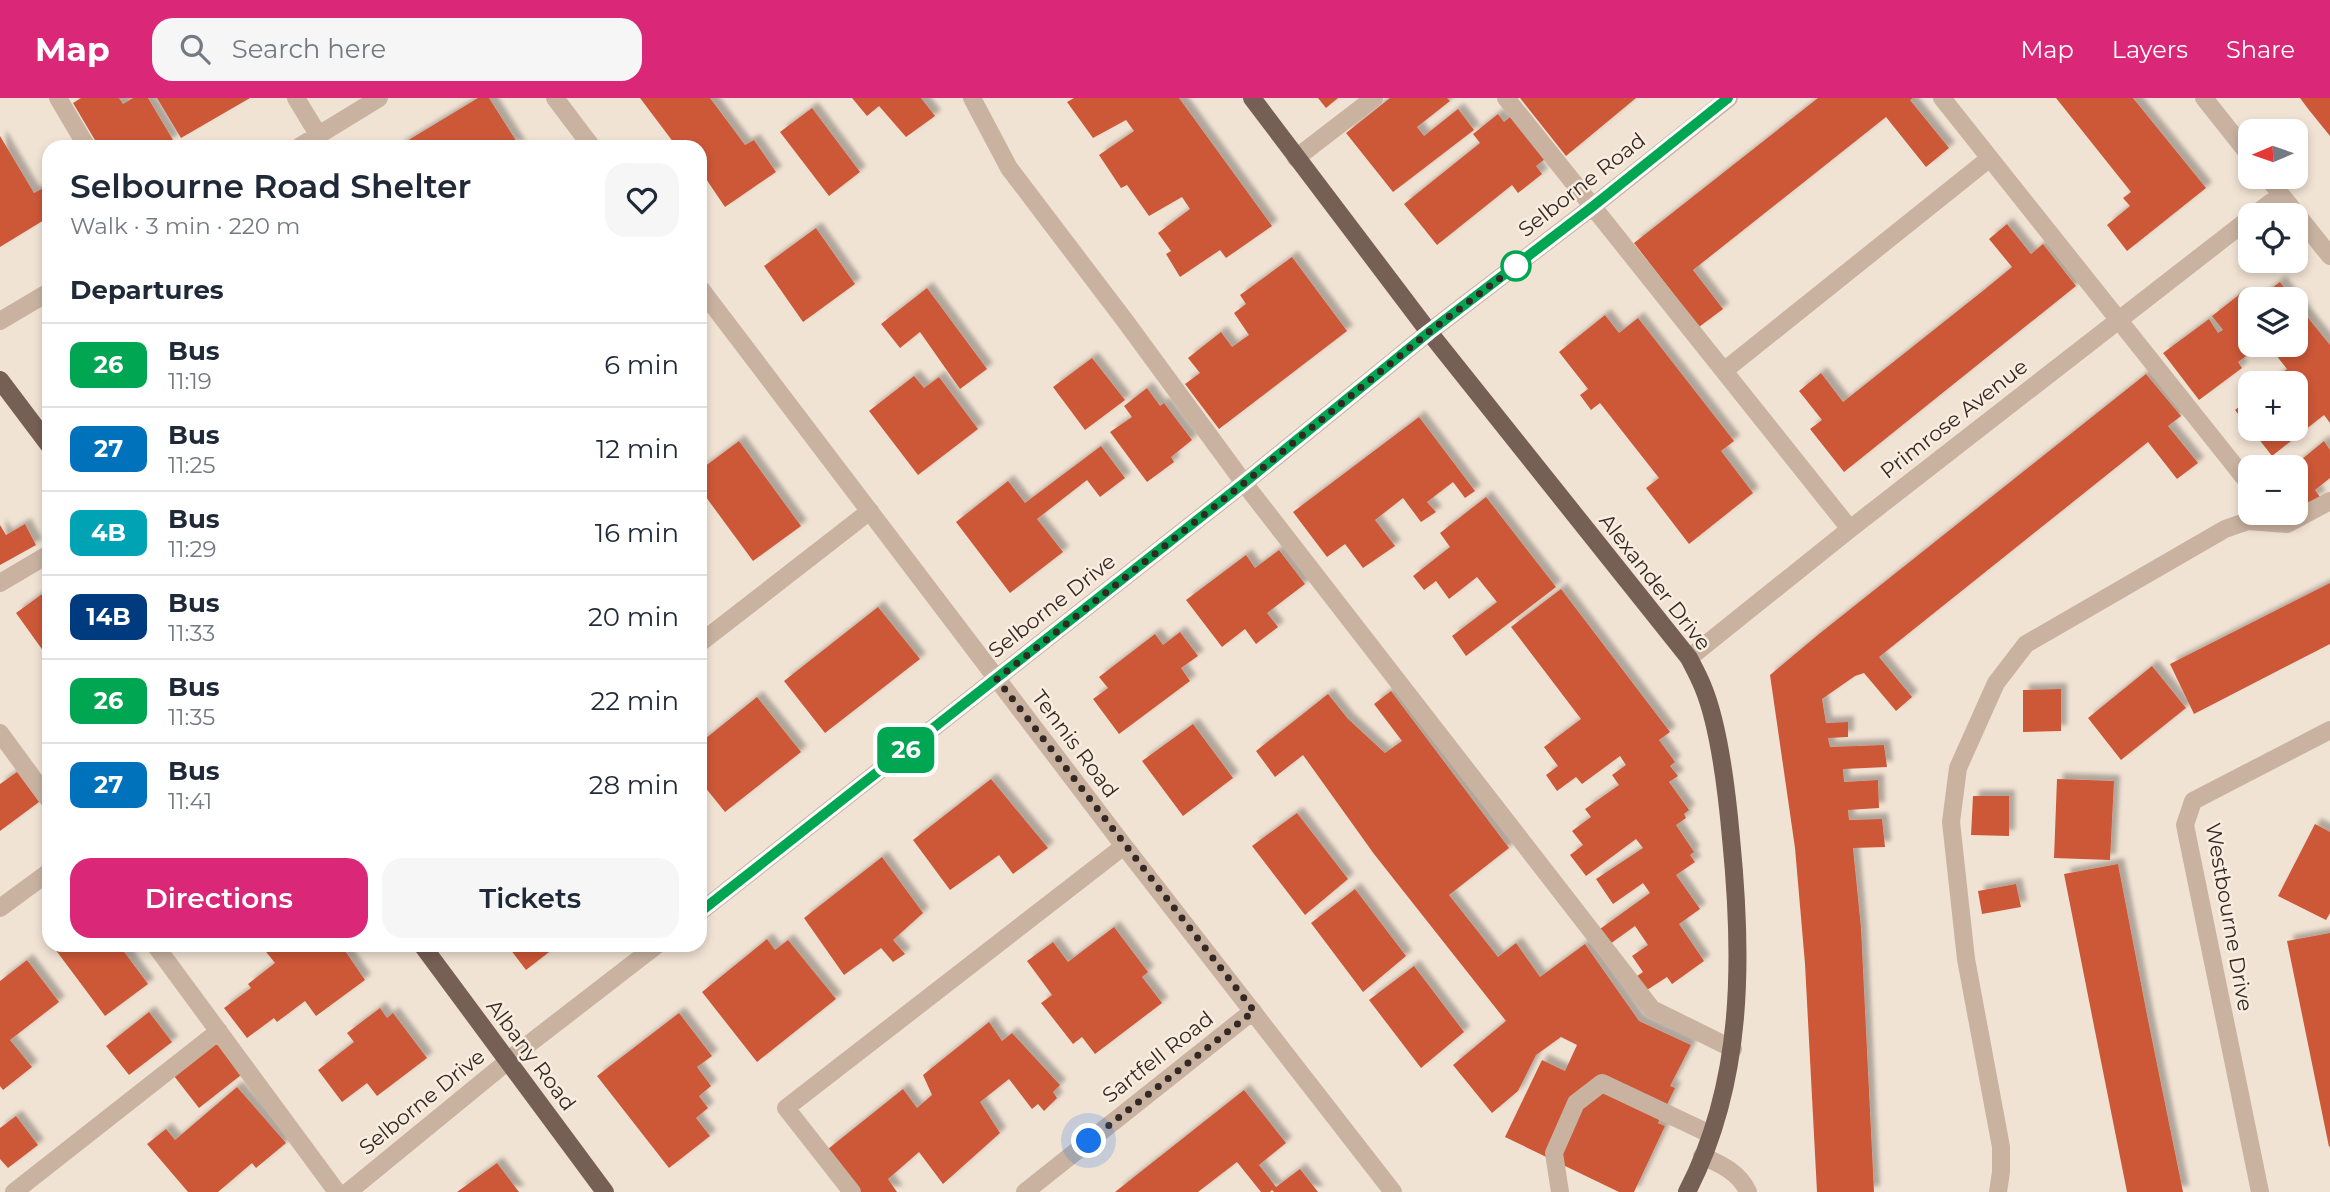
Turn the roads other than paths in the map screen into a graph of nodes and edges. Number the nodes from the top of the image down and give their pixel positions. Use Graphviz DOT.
graph roads {
  1 [pos="58,98"];
  2 [pos="296,98"];
  3 [pos="379,98"];
  4 [pos="555,98"];
  5 [pos="972,98"];
  6 [pos="1252,98"];
  7 [pos="1374,98"];
  8 [pos="1506,98"];
  9 [pos="1728,98"];
  10 [pos="1942,98"];
  11 [pos="2204,98"];
  12 [pos="319,136"];
  13 [pos="83,140"];
  14 [pos="312,140"];
  15 [pos="587,140"];
  16 [pos="2238,141"];
  17 [pos="1296,158"];
  18 [pos="1990,158"];
  19 [pos="2276,189"];
  20 [pos="2281,195"];
  21 [pos="2270,203"];
  22 [pos="1592,207"];
  23 [pos="2238,228"];
  24 [pos="2330,256"];
  25 [pos="42,296"];
  26 [pos="707,297"];
  27 [pos="2118,320"];
  28 [pos="0,321"];
  29 [pos="1429,332"];
  30 [pos="1725,370"];
  31 [pos="0,380"];
  32 [pos="42,436"];
  33 [pos="2238,470"];
  34 [pos="1244,483"];
  35 [pos="2330,501"];
  36 [pos="870,511"];
  37 [pos="2308,513"];
  38 [pos="2238,524"];
  39 [pos="1850,529"];
  40 [pos="42,558"];
  41 [pos="0,583"];
  42 [pos="707,638"];
  43 [pos="1689,658"];
  44 [pos="997,679"];
  45 [pos="2330,730"];
  46 [pos="0,733"];
  47 [pos="42,790"];
  48 [pos="1124,846"];
  49 [pos="42,877"];
  50 [pos="707,907"];
  51 [pos="0,908"];
  52 [pos="160,952"];
  53 [pos="427,952"];
  54 [pos="648,952"];
  55 [pos="1254,1011"];
  56 [pos="219,1031"];
  57 [pos="1733,1049"];
  58 [pos="508,1061"];
  59 [pos="1710,1134"];
  60 [pos="1702,1156"];
  61 [pos="14,1192"];
  62 [pos="338,1192"];
  63 [pos="348,1192"];
  64 [pos="605,1192"];
  65 [pos="852,1192"];
  66 [pos="1025,1192"];
  67 [pos="1393,1192"];
  68 [pos="1560,1192"];
  69 [pos="1687,1192"];
  70 [pos="1748,1192"];
  71 [pos="1998,1192"];
  72 [pos="2260,1192"];
  1 -- 13 [label="street"];
  2 -- 12 [label="street"];
  3 -- 12 [label="street"];
  4 -- 15 [label="street"];
  5 -- 34 [label="street"];
  6 -- 17 [label="main road, Alexander Drive"];
  7 -- 17 [label="street"];
  8 -- 22 [label="street"];
  9 -- 22 [label="street, Selborne Road"];
  10 -- 18 [label="street"];
  11 -- 16 [label="street"];
  12 -- 14 [label="street"];
  17 -- 29 [label="main road, Alexander Drive"];
  18 -- 27 [label="street"];
  18 -- 30 [label="street"];
  19 -- 20 [label="street"];
  20 -- 21 [label="street, Primrose Avenue"];
  20 -- 24 [label="street"];
  22 -- 29 [label="street, Selborne Road"];
  22 -- 30 [label="street"];
  23 -- 27 [label="street, Primrose Avenue"];
  25 -- 28 [label="street"];
  26 -- 36 [label="street, Tennis Road"];
  27 -- 33 [label="street"];
  27 -- 39 [label="street, Primrose Avenue"];
  29 -- 34 [label="street, Selborne Drive"];
  29 -- 43 [label="main road, Alexander Drive"];
  30 -- 39 [label="street"];
  31 -- 32 [label="main road"];
  34 -- 44 [label="street, Selborne Drive"];
  34 -- 57 [label="street"];
  35 -- 37 [label="street"];
  36 -- 42 [label="street"];
  36 -- 44 [label="street, Tennis Road"];
  38 -- 71 [label="street"];
  39 -- 43 [label="street, Primrose Avenue"];
  40 -- 41 [label="street"];
  43 -- 57 [label="main road, Alexander Drive"];
  44 -- 48 [label="street, Tennis Road"];
  44 -- 50 [label="street, Selborne Drive"];
  45 -- 72 [label="street, Westbourne Drive"];
  46 -- 47 [label="street"];
  48 -- 55 [label="street, Tennis Road"];
  48 -- 65 [label="street"];
  49 -- 51 [label="street"];
  52 -- 56 [label="street"];
  53 -- 58 [label="main road, Albany Road"];
  54 -- 58 [label="street, Selborne Drive"];
  55 -- 66 [label="street, Sartfell Road"];
  55 -- 67 [label="street, Tennis Road"];
  56 -- 61 [label="street"];
  56 -- 62 [label="street"];
  57 -- 59 [label="main road, Alexander Drive"];
  58 -- 63 [label="street, Selborne Drive"];
  58 -- 64 [label="main road, Albany Road"];
  59 -- 60 [label="main road, Alexander Drive"];
  59 -- 68 [label="street"];
  60 -- 69 [label="main road, Alexander Drive"];
  60 -- 70 [label="street"];
}
